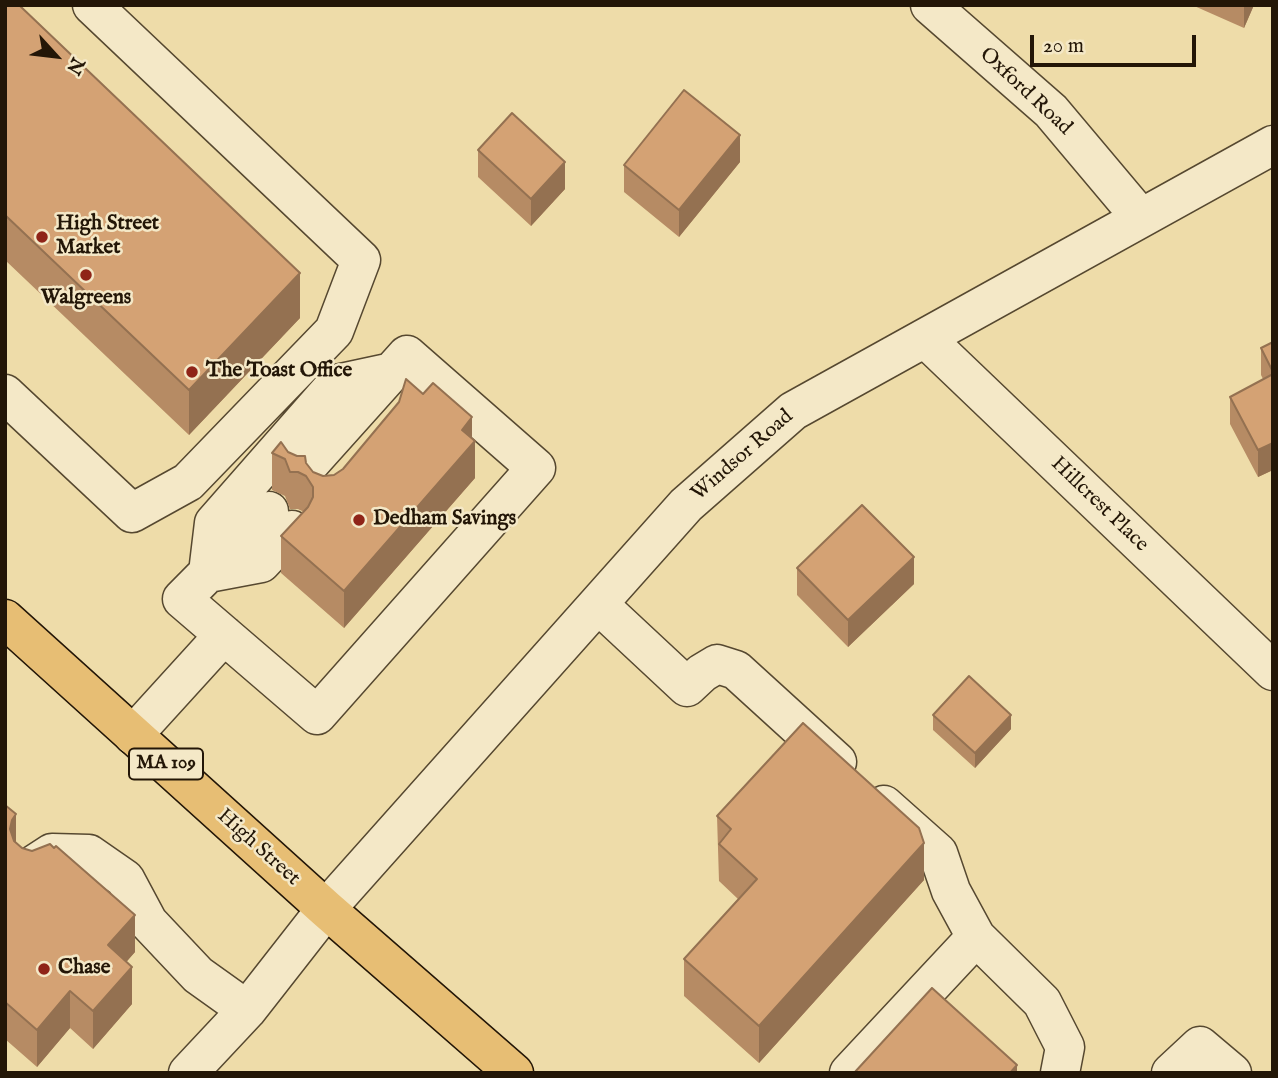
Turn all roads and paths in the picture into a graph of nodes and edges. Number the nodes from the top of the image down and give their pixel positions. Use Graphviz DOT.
graph roads {
  1 [pos="92,5"];
  2 [pos="930,5"];
  3 [pos="1273,145"];
  4 [pos="1141,218"];
  5 [pos="925,338"];
  6 [pos="392,372"];
  7 [pos="7,398"];
  8 [pos="314,482"];
  9 [pos="280,520"];
  10 [pos="208,573"];
  11 [pos="598,604"];
  12 [pos="5,619"];
  13 [pos="224,635"];
  14 [pos="1273,671"];
  15 [pos="133,735"];
  16 [pos="32,866"];
  17 [pos="326,909"];
  18 [pos="976,937"];
  19 [pos="247,1010"];
  20 [pos="188,1073"];
  21 [pos="514,1073"];
  22 [pos="849,1073"];
  23 [pos="1060,1073"];
  24 [pos="1171,1073"];
  25 [pos="1232,1073"];
  1 -- 7 [label="street"];
  2 -- 4 [label="street, Oxford Road"];
  3 -- 4 [label="street, Windsor Road"];
  4 -- 5 [label="street, Windsor Road"];
  5 -- 11 [label="street, Windsor Road"];
  5 -- 14 [label="street, Hillcrest Place"];
  6 -- 8 [label="street"];
  6 -- 10 [label="street"];
  6 -- 13 [label="street"];
  9 -- 10 [label="street"];
  10 -- 13 [label="street"];
  11 -- 17 [label="street, Windsor Road"];
  11 -- 18 [label="street"];
  12 -- 15 [label="main road, High Street / MA 109"];
  13 -- 15 [label="street"];
  15 -- 17 [label="main road, High Street / MA 109"];
  16 -- 19 [label="street"];
  17 -- 19 [label="street, Windsor Road"];
  17 -- 21 [label="main road, High Street / MA 109"];
  18 -- 22 [label="street"];
  18 -- 23 [label="street"];
  19 -- 20 [label="street, Windsor Road"];
  24 -- 25 [label="street"];
}
